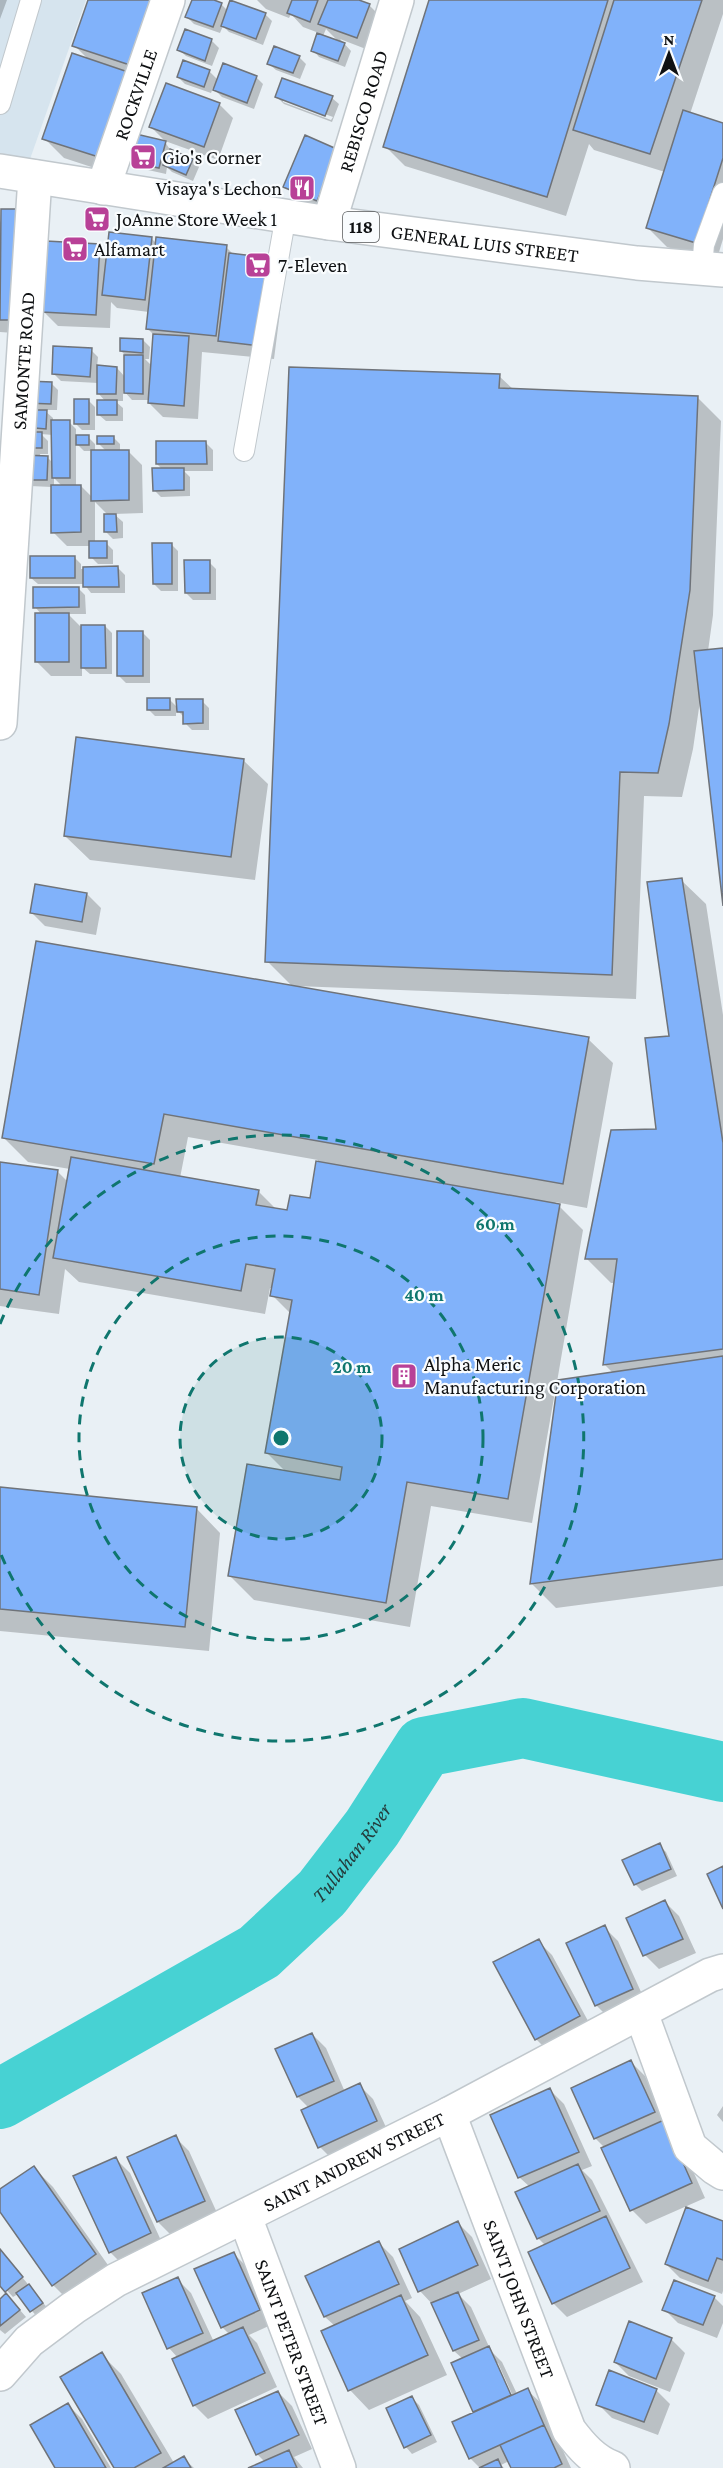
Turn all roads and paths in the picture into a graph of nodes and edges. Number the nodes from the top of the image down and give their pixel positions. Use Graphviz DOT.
graph roads {
  1 [pos="31,0"];
  2 [pos="168,0"];
  3 [pos="397,0"];
  4 [pos="0,104"];
  5 [pos="0,171"];
  6 [pos="35,177"];
  7 [pos="103,188"];
  8 [pos="723,193"];
  9 [pos="286,215"];
  10 [pos="329,222"];
  11 [pos="713,268"];
  12 [pos="244,452"];
  13 [pos="0,723"];
  14 [pos="723,1971"];
  15 [pos="641,2013"];
  16 [pos="449,2114"];
  17 [pos="723,2173"];
  18 [pos="244,2217"];
  19 [pos="0,2374"];
  20 [pos="339,2468"];
  21 [pos="614,2468"];
  1 -- 4 [label="lane"];
  2 -- 7 [label="street, ROCKVILLE"];
  3 -- 10 [label="street, REBISCO ROAD"];
  5 -- 6 [label="street, GENERAL LUIS STREET / 118"];
  6 -- 7 [label="street, GENERAL LUIS STREET / 118"];
  6 -- 13 [label="street, SAMONTE ROAD"];
  7 -- 9 [label="street, GENERAL LUIS STREET / 118"];
  8 -- 11 [label="lane"];
  9 -- 10 [label="street, GENERAL LUIS STREET / 118"];
  9 -- 12 [label="lane"];
  10 -- 11 [label="street, GENERAL LUIS STREET / 118"];
  14 -- 15 [label="street, SAINT ANDREW STREET"];
  15 -- 16 [label="street, SAINT ANDREW STREET"];
  15 -- 17 [label="street"];
  16 -- 18 [label="street, SAINT ANDREW STREET"];
  16 -- 21 [label="street, SAINT JOHN STREET"];
  18 -- 19 [label="street, SAINT ANDREW STREET"];
  18 -- 20 [label="street, SAINT PETER STREET"];
}
